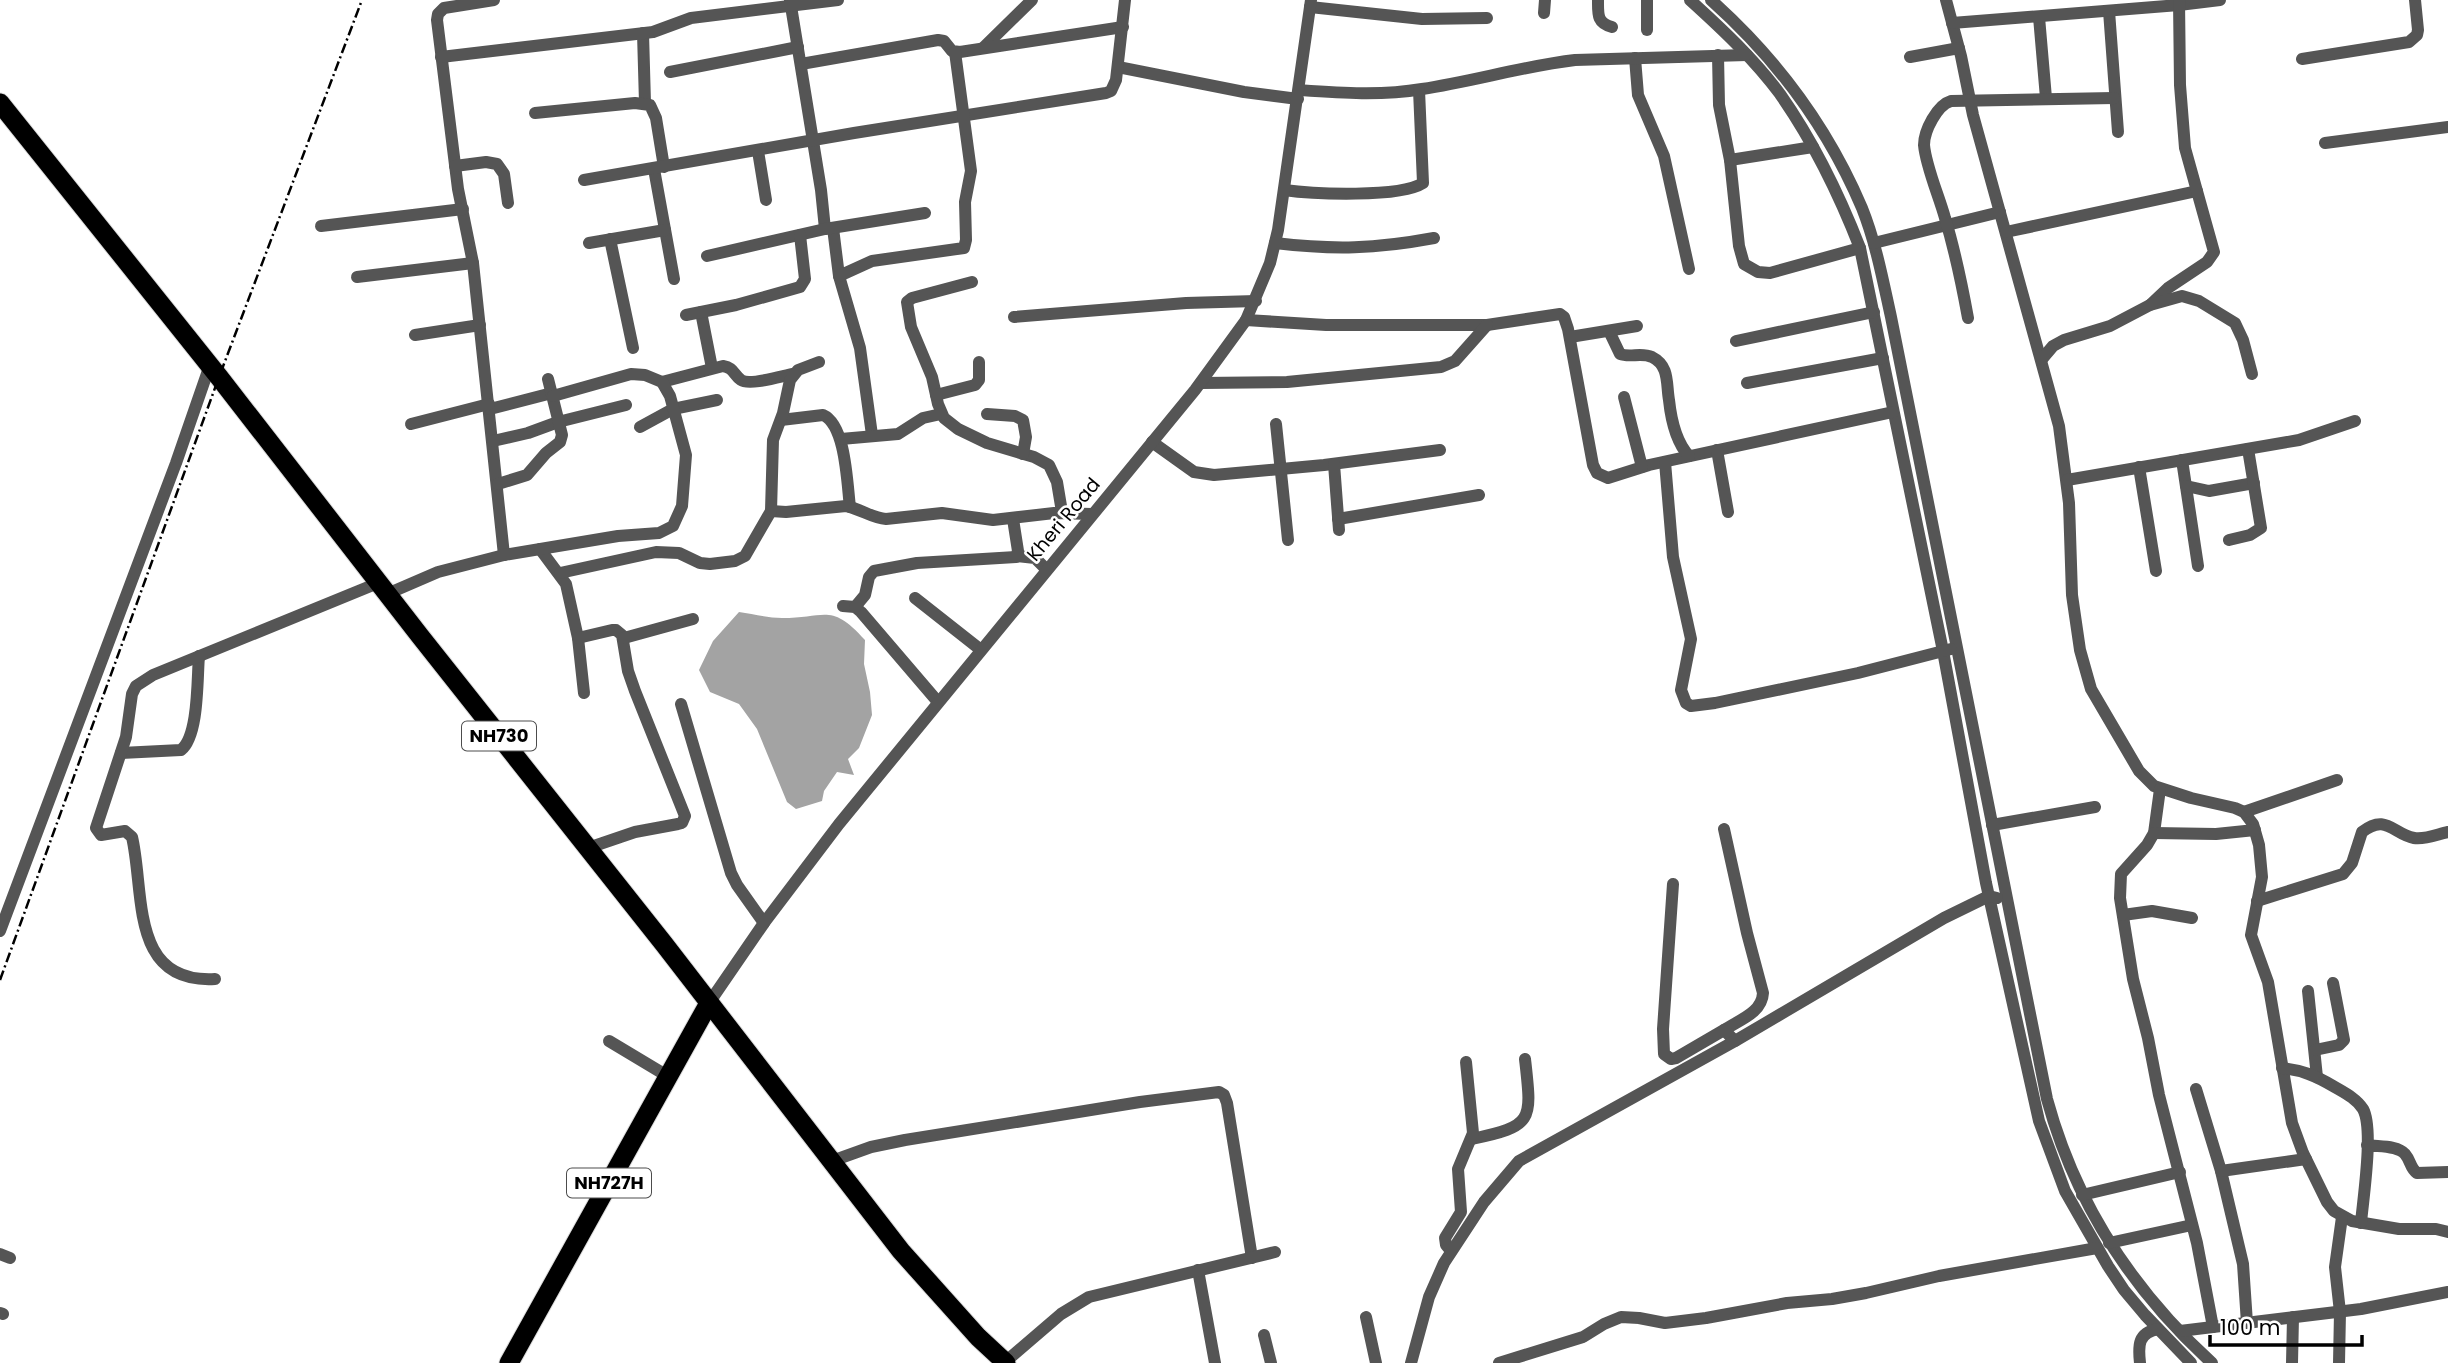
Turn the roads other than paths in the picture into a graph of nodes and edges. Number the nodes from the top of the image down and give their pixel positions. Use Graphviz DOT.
graph roads {
  1 [pos="494,0"];
  2 [pos="838,0"];
  3 [pos="1032,0"];
  4 [pos="1125,0"];
  5 [pos="1598,0"];
  6 [pos="1647,0"];
  7 [pos="1690,0"];
  8 [pos="1711,0"];
  9 [pos="1946,0"];
  10 [pos="2220,0"];
  11 [pos="2415,0"];
  12 [pos="791,3"];
  13 [pos="2179,3"];
  14 [pos="1311,4"];
  15 [pos="2109,11"];
  16 [pos="2039,17"];
  17 [pos="1486,18"];
  18 [pos="1952,23"];
  19 [pos="1122,27"];
  20 [pos="1612,27"];
  21 [pos="1647,30"];
  22 [pos="643,33"];
  23 [pos="797,47"];
  24 [pos="983,48"];
  25 [pos="1959,48"];
  26 [pos="955,52"];
  27 [pos="1718,55"];
  28 [pos="1747,55"];
  29 [pos="441,57"];
  30 [pos="1910,57"];
  31 [pos="1635,58"];
  32 [pos="2302,59"];
  33 [pos="801,64"];
  34 [pos="1118,67"];
  35 [pos="670,72"];
  36 [pos="1419,90"];
  37 [pos="1298,95"];
  38 [pos="2046,98"];
  39 [pos="2114,98"];
  40 [pos="1970,101"];
  41 [pos="0,103"];
  42 [pos="645,103"];
  43 [pos="535,113"];
  44 [pos="963,115"];
  45 [pos="2448,127"];
  46 [pos="2118,132"];
  47 [pos="813,140"];
  48 [pos="2325,143"];
  49 [pos="1813,147"];
  50 [pos="758,151"];
  51 [pos="1730,160"];
  52 [pos="455,166"];
  53 [pos="659,168"];
  54 [pos="584,180"];
  55 [pos="1284,190"];
  56 [pos="2197,191"];
  57 [pos="766,200"];
  58 [pos="508,203"];
  59 [pos="463,209"];
  60 [pos="2000,212"];
  61 [pos="925,213"];
  62 [pos="321,226"];
  63 [pos="1948,226"];
  64 [pos="829,228"];
  65 [pos="665,230"];
  66 [pos="2006,232"];
  67 [pos="800,235"];
  68 [pos="1434,238"];
  69 [pos="610,239"];
  70 [pos="589,243"];
  71 [pos="1275,243"];
  72 [pos="1874,243"];
  73 [pos="1860,248"];
  74 [pos="707,256"];
  75 [pos="474,264"];
  76 [pos="1689,269"];
  77 [pos="839,276"];
  78 [pos="357,277"];
  79 [pos="674,279"];
  80 [pos="972,282"];
  81 [pos="1256,301"];
  82 [pos="2150,305"];
  83 [pos="701,312"];
  84 [pos="1874,312"];
  85 [pos="686,315"];
  86 [pos="1014,317"];
  87 [pos="1968,318"];
  88 [pos="1246,320"];
  89 [pos="480,325"];
  90 [pos="1487,326"];
  91 [pos="1637,326"];
  92 [pos="1609,331"];
  93 [pos="415,335"];
  94 [pos="1570,337"];
  95 [pos="1736,341"];
  96 [pos="633,348"];
  97 [pos="1883,358"];
  98 [pos="2042,359"];
  99 [pos="819,362"];
  100 [pos="979,362"];
  101 [pos="210,365"];
  102 [pos="712,368"];
  103 [pos="793,374"];
  104 [pos="2252,374"];
  105 [pos="548,379"];
  106 [pos="662,382"];
  107 [pos="1201,383"];
  108 [pos="1747,383"];
  109 [pos="936,394"];
  110 [pos="552,395"];
  111 [pos="1625,397"];
  112 [pos="717,400"];
  113 [pos="626,405"];
  114 [pos="489,407"];
  115 [pos="674,409"];
  116 [pos="1894,412"];
  117 [pos="941,414"];
  118 [pos="987,414"];
  119 [pos="781,420"];
  120 [pos="2355,421"];
  121 [pos="558,422"];
  122 [pos="411,424"];
  123 [pos="1276,424"];
  124 [pos="640,427"];
  125 [pos="872,435"];
  126 [pos="841,439"];
  127 [pos="493,440"];
  128 [pos="1152,442"];
  129 [pos="2248,449"];
  130 [pos="1440,450"];
  131 [pos="1717,450"];
  132 [pos="1023,454"];
  133 [pos="1689,456"];
  134 [pos="2182,460"];
  135 [pos="1665,462"];
  136 [pos="1334,464"];
  137 [pos="1642,467"];
  138 [pos="2139,467"];
  139 [pos="1282,469"];
  140 [pos="2067,480"];
  141 [pos="2255,483"];
  142 [pos="498,484"];
  143 [pos="2186,485"];
  144 [pos="1479,495"];
  145 [pos="850,507"];
  146 [pos="771,510"];
  147 [pos="1062,512"];
  148 [pos="1728,512"];
  149 [pos="1092,514"];
  150 [pos="1013,519"];
  151 [pos="1289,540"];
  152 [pos="2229,540"];
  153 [pos="540,549"];
  154 [pos="504,555"];
  155 [pos="1017,556"];
  156 [pos="2198,566"];
  157 [pos="1046,569"];
  158 [pos="2156,571"];
  159 [pos="560,573"];
  160 [pos="383,588"];
  161 [pos="915,598"];
  162 [pos="693,620"];
  163 [pos="578,638"];
  164 [pos="624,638"];
  165 [pos="981,650"];
  166 [pos="1950,650"];
  167 [pos="199,656"];
  168 [pos="584,693"];
  169 [pos="938,702"];
  170 [pos="681,704"];
  171 [pos="121,753"];
  172 [pos="2337,780"];
  173 [pos="2160,789"];
  174 [pos="2095,807"];
  175 [pos="2244,812"];
  176 [pos="1992,825"];
  177 [pos="1724,829"];
  178 [pos="2255,830"];
  179 [pos="2448,832"];
  180 [pos="2154,833"];
  181 [pos="588,848"];
  182 [pos="1673,884"];
  183 [pos="1995,895"];
  184 [pos="2257,901"];
  185 [pos="2123,915"];
  186 [pos="2192,918"];
  187 [pos="764,923"];
  188 [pos="0,931"];
  189 [pos="215,979"];
  190 [pos="2333,983"];
  191 [pos="2308,991"];
  192 [pos="709,1003"];
  193 [pos="1730,1036"];
  194 [pos="609,1041"];
  195 [pos="2315,1050"];
  196 [pos="1525,1059"];
  197 [pos="1466,1062"];
  198 [pos="2282,1068"];
  199 [pos="668,1077"];
  200 [pos="2317,1077"];
  201 [pos="2196,1089"];
  202 [pos="1472,1139"];
  203 [pos="2367,1145"];
  204 [pos="2306,1159"];
  205 [pos="832,1161"];
  206 [pos="2221,1171"];
  207 [pos="2448,1171"];
  208 [pos="2179,1172"];
  209 [pos="2082,1195"];
  210 [pos="2342,1217"];
  211 [pos="2361,1223"];
  212 [pos="2192,1225"];
  213 [pos="2447,1231"];
  214 [pos="2103,1245"];
  215 [pos="1449,1249"];
  216 [pos="1275,1252"];
  217 [pos="1252,1258"];
  218 [pos="1198,1270"];
  219 [pos="2448,1292"];
  220 [pos="2340,1312"];
  221 [pos="1366,1317"];
  222 [pos="2293,1317"];
  223 [pos="2247,1323"];
  224 [pos="2213,1327"];
  225 [pos="2170,1331"];
  226 [pos="1264,1335"];
  227 [pos="1524,1359"];
  228 [pos="509,1363"];
  229 [pos="1005,1363"];
  230 [pos="1215,1363"];
  231 [pos="1271,1363"];
  232 [pos="1376,1363"];
  233 [pos="1411,1363"];
  234 [pos="1499,1363"];
  235 [pos="2140,1363"];
  236 [pos="2191,1363"];
  237 [pos="2212,1363"];
  238 [pos="2291,1363"];
  239 [pos="2339,1363"];
  1 -- 29 [label="street"];
  2 -- 12 [label="street"];
  3 -- 24 [label="street"];
  4 -- 19 [label="street"];
  5 -- 20 [label="street"];
  6 -- 21 [label="street"];
  7 -- 28 [label="street"];
  8 -- 72 [label="street"];
  9 -- 18 [label="street"];
  10 -- 13 [label="street"];
  11 -- 32 [label="street"];
  12 -- 22 [label="street"];
  12 -- 23 [label="street"];
  13 -- 15 [label="street"];
  13 -- 56 [label="street"];
  14 -- 17 [label="street"];
  14 -- 37 [label="street, Kheri Road"];
  15 -- 16 [label="street"];
  15 -- 39 [label="street"];
  16 -- 18 [label="street"];
  16 -- 38 [label="street"];
  18 -- 25 [label="street"];
  19 -- 24 [label="street"];
  19 -- 34 [label="street"];
  22 -- 29 [label="street"];
  22 -- 42 [label="street"];
  23 -- 33 [label="street"];
  23 -- 35 [label="street"];
  24 -- 26 [label="street"];
  25 -- 30 [label="street"];
  25 -- 40 [label="street"];
  26 -- 33 [label="street"];
  26 -- 44 [label="street"];
  27 -- 28 [label="street"];
  27 -- 31 [label="street"];
  27 -- 51 [label="street"];
  28 -- 49 [label="street"];
  29 -- 52 [label="street"];
  31 -- 36 [label="street"];
  31 -- 76 [label="street"];
  33 -- 47 [label="street"];
  34 -- 37 [label="street"];
  34 -- 44 [label="street"];
  36 -- 37 [label="street"];
  36 -- 55 [label="street"];
  37 -- 55 [label="street, Kheri Road"];
  38 -- 39 [label="street"];
  38 -- 40 [label="street"];
  39 -- 46 [label="street"];
  40 -- 60 [label="street"];
  40 -- 63 [label="street"];
  41 -- 101 [label="highway, NH730"];
  42 -- 43 [label="street"];
  42 -- 53 [label="street"];
  44 -- 47 [label="street"];
  44 -- 77 [label="street"];
  45 -- 48 [label="street"];
  47 -- 50 [label="street"];
  47 -- 64 [label="street"];
  49 -- 51 [label="street"];
  49 -- 73 [label="street"];
  50 -- 53 [label="street"];
  50 -- 57 [label="street"];
  51 -- 73 [label="street"];
  52 -- 58 [label="street"];
  52 -- 59 [label="street"];
  53 -- 54 [label="street"];
  53 -- 65 [label="street"];
  55 -- 71 [label="street, Kheri Road"];
  56 -- 66 [label="street"];
  56 -- 82 [label="street"];
  59 -- 62 [label="street"];
  59 -- 75 [label="street"];
  60 -- 63 [label="street"];
  60 -- 66 [label="street"];
  61 -- 64 [label="street"];
  63 -- 72 [label="street"];
  63 -- 87 [label="street"];
  64 -- 67 [label="street"];
  64 -- 77 [label="street"];
  65 -- 69 [label="street"];
  65 -- 79 [label="street"];
  66 -- 98 [label="street"];
  67 -- 74 [label="street"];
  67 -- 83 [label="street"];
  68 -- 71 [label="street"];
  69 -- 70 [label="street"];
  69 -- 96 [label="street"];
  71 -- 81 [label="street, Kheri Road"];
  72 -- 166 [label="street"];
  73 -- 84 [label="street"];
  75 -- 78 [label="street"];
  75 -- 89 [label="street"];
  77 -- 125 [label="street"];
  80 -- 109 [label="street"];
  81 -- 86 [label="street"];
  81 -- 88 [label="street, Kheri Road"];
  82 -- 98 [label="street"];
  82 -- 104 [label="street"];
  83 -- 85 [label="street"];
  83 -- 102 [label="street"];
  84 -- 95 [label="street"];
  84 -- 97 [label="street"];
  88 -- 90 [label="street"];
  88 -- 107 [label="street, Kheri Road"];
  89 -- 93 [label="street"];
  89 -- 114 [label="street"];
  90 -- 94 [label="street"];
  90 -- 107 [label="street"];
  91 -- 92 [label="street"];
  92 -- 94 [label="street"];
  92 -- 133 [label="street"];
  94 -- 137 [label="street"];
  97 -- 108 [label="street"];
  97 -- 116 [label="street"];
  98 -- 140 [label="street"];
  99 -- 103 [label="street"];
  100 -- 109 [label="street"];
  101 -- 160 [label="highway, NH730"];
  101 -- 188 [label="street"];
  102 -- 103 [label="street"];
  102 -- 106 [label="street"];
  103 -- 119 [label="street"];
  105 -- 110 [label="street"];
  106 -- 110 [label="street"];
  106 -- 115 [label="street"];
  107 -- 128 [label="street, Kheri Road"];
  109 -- 117 [label="street"];
  110 -- 114 [label="street"];
  110 -- 121 [label="street"];
  111 -- 137 [label="street"];
  112 -- 115 [label="street"];
  113 -- 121 [label="street"];
  114 -- 122 [label="street"];
  114 -- 127 [label="street"];
  115 -- 124 [label="street"];
  115 -- 153 [label="street"];
  116 -- 131 [label="street"];
  116 -- 166 [label="street"];
  117 -- 125 [label="street"];
  117 -- 132 [label="street"];
  118 -- 132 [label="street"];
  119 -- 126 [label="street"];
  119 -- 146 [label="street"];
  120 -- 129 [label="street"];
  121 -- 127 [label="street"];
  121 -- 142 [label="street"];
  123 -- 139 [label="street"];
  125 -- 126 [label="street"];
  126 -- 145 [label="street"];
  127 -- 142 [label="street"];
  128 -- 139 [label="street"];
  128 -- 149 [label="street, Kheri Road"];
  129 -- 134 [label="street"];
  129 -- 141 [label="street"];
  130 -- 136 [label="street"];
  131 -- 133 [label="street"];
  131 -- 148 [label="street"];
  132 -- 147 [label="street"];
  133 -- 135 [label="street"];
  134 -- 138 [label="street"];
  134 -- 143 [label="street"];
  135 -- 137 [label="street"];
  135 -- 166 [label="street"];
  136 -- 139 [label="street"];
  136 -- 144 [label="street"];
  138 -- 140 [label="street"];
  138 -- 158 [label="street"];
  139 -- 151 [label="street"];
  140 -- 173 [label="street"];
  141 -- 143 [label="street"];
  141 -- 152 [label="street"];
  142 -- 154 [label="street"];
  143 -- 156 [label="street"];
  145 -- 146 [label="street"];
  145 -- 150 [label="street"];
  146 -- 159 [label="street"];
  147 -- 149 [label="street"];
  147 -- 150 [label="street"];
  149 -- 157 [label="street, Kheri Road"];
  150 -- 155 [label="street"];
  153 -- 154 [label="street"];
  153 -- 159 [label="street"];
  154 -- 160 [label="street"];
  155 -- 157 [label="street"];
  155 -- 169 [label="street"];
  157 -- 165 [label="street, Kheri Road"];
  159 -- 163 [label="street"];
  160 -- 167 [label="street"];
  160 -- 181 [label="highway, NH730"];
  161 -- 165 [label="street"];
  162 -- 164 [label="street"];
  163 -- 164 [label="street"];
  163 -- 168 [label="street"];
  164 -- 181 [label="street"];
  165 -- 169 [label="street, Kheri Road"];
  166 -- 176 [label="street"];
  166 -- 183 [label="street"];
  167 -- 171 [label="street"];
  167 -- 171 [label="street"];
  169 -- 187 [label="street, Kheri Road"];
  170 -- 187 [label="street"];
  171 -- 189 [label="street"];
  172 -- 175 [label="street"];
  173 -- 175 [label="street"];
  173 -- 180 [label="street"];
  174 -- 176 [label="street"];
  175 -- 178 [label="street"];
  176 -- 183 [label="street"];
  177 -- 193 [label="street"];
  178 -- 180 [label="street"];
  178 -- 184 [label="street"];
  179 -- 184 [label="street"];
  180 -- 185 [label="street"];
  181 -- 192 [label="highway, NH730"];
  182 -- 193 [label="street"];
  183 -- 193 [label="street"];
  183 -- 209 [label="street"];
  183 -- 214 [label="street"];
  184 -- 198 [label="street"];
  185 -- 186 [label="street"];
  185 -- 208 [label="street"];
  187 -- 192 [label="street, Kheri Road"];
  190 -- 195 [label="street"];
  191 -- 195 [label="street"];
  192 -- 199 [label="highway, NH727H"];
  192 -- 205 [label="highway, NH730"];
  193 -- 215 [label="street"];
  194 -- 199 [label="street"];
  195 -- 200 [label="street"];
  196 -- 202 [label="street"];
  197 -- 202 [label="street"];
  198 -- 200 [label="street"];
  198 -- 204 [label="street"];
  199 -- 228 [label="highway, NH727H"];
  200 -- 203 [label="street"];
  201 -- 206 [label="street"];
  202 -- 215 [label="street"];
  203 -- 207 [label="street"];
  203 -- 211 [label="street"];
  204 -- 206 [label="street"];
  204 -- 210 [label="street"];
  205 -- 217 [label="street"];
  205 -- 229 [label="highway, NH730"];
  206 -- 223 [label="street"];
  208 -- 209 [label="street"];
  208 -- 212 [label="street"];
  209 -- 214 [label="street"];
  210 -- 211 [label="street"];
  210 -- 220 [label="street"];
  211 -- 213 [label="street"];
  212 -- 214 [label="street"];
  212 -- 224 [label="street"];
  214 -- 225 [label="street"];
  214 -- 225 [label="street"];
  214 -- 227 [label="street"];
  215 -- 233 [label="street"];
  216 -- 217 [label="street"];
  217 -- 218 [label="street"];
  218 -- 229 [label="street"];
  218 -- 230 [label="street"];
  219 -- 220 [label="street"];
  220 -- 222 [label="street"];
  220 -- 239 [label="street"];
  221 -- 232 [label="street"];
  222 -- 223 [label="street"];
  222 -- 238 [label="street"];
  223 -- 224 [label="street"];
  224 -- 225 [label="street"];
  225 -- 235 [label="street"];
  225 -- 236 [label="street"];
  225 -- 237 [label="street"];
  226 -- 231 [label="street"];
  227 -- 234 [label="street"];
}
